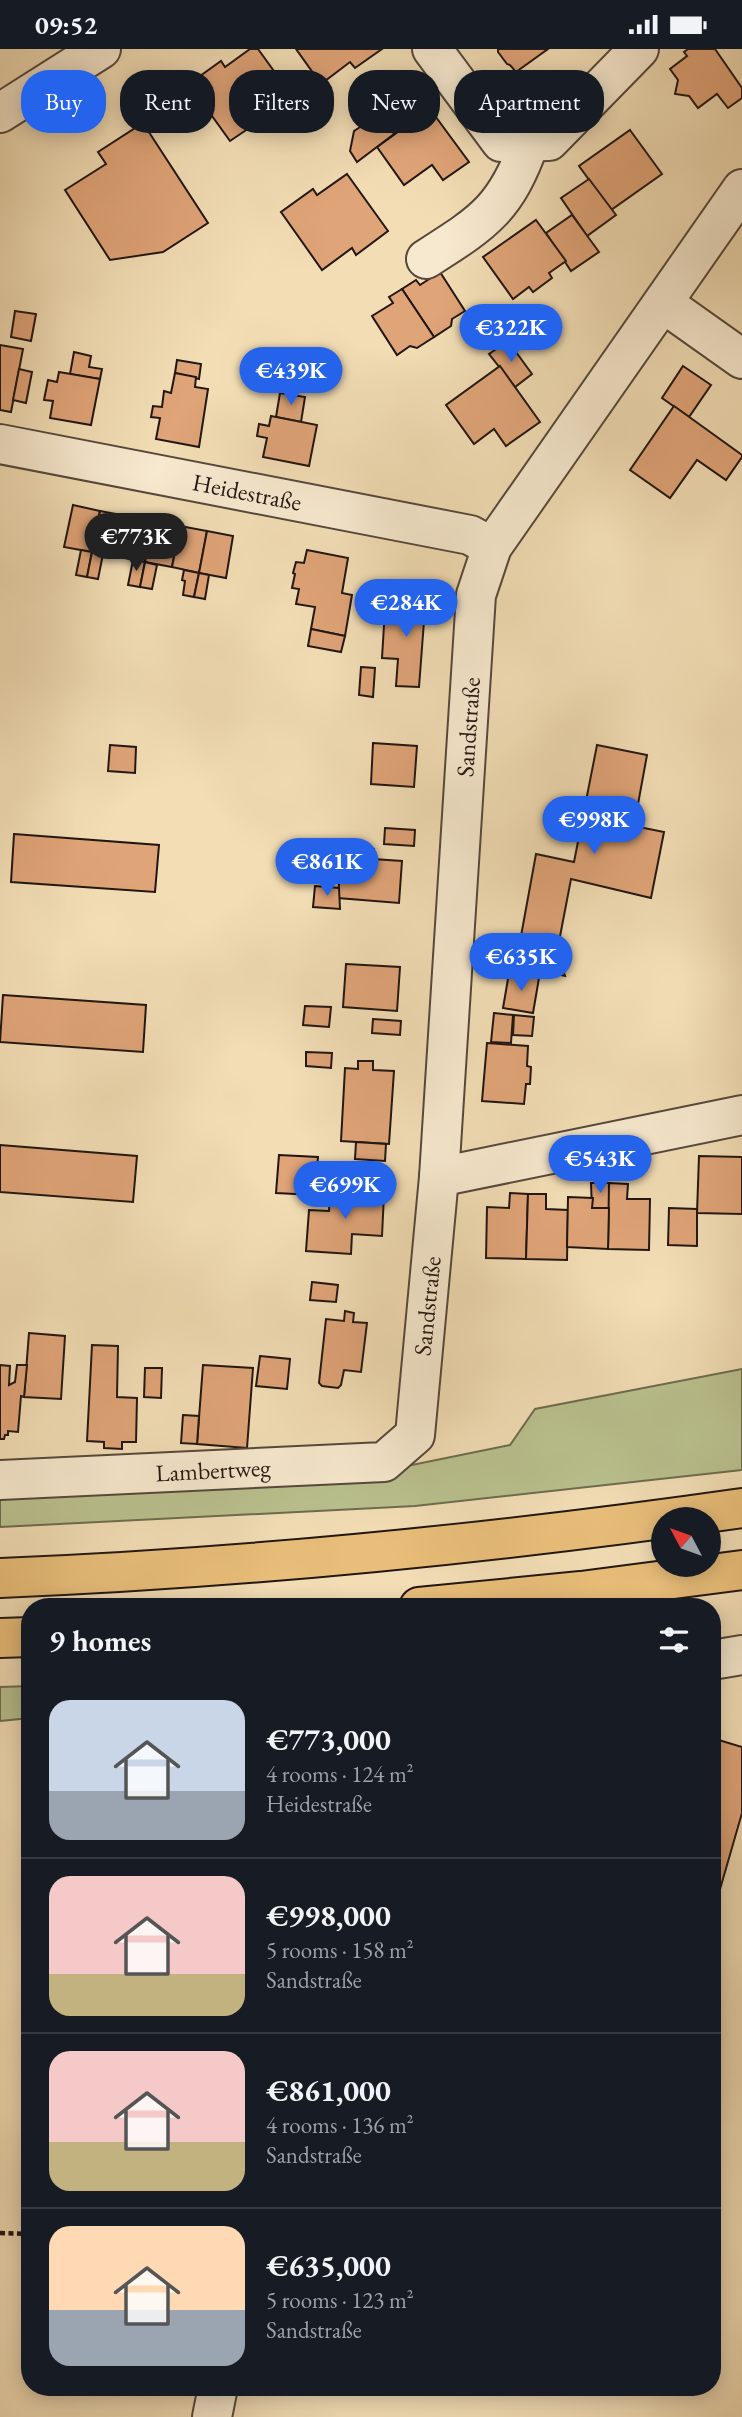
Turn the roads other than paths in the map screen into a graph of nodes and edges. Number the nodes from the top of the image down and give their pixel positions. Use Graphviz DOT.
graph roads {
  1 [pos="101,49"];
  2 [pos="432,49"];
  3 [pos="639,49"];
  4 [pos="0,113"];
  5 [pos="530,141"];
  6 [pos="742,189"];
  7 [pos="426,259"];
  8 [pos="663,303"];
  9 [pos="742,359"];
  10 [pos="0,444"];
  11 [pos="492,547"];
  12 [pos="742,1115"];
  13 [pos="439,1177"];
  14 [pos="415,1435"];
  15 [pos="0,1480"];
  16 [pos="742,1508"];
  17 [pos="742,1570"];
  18 [pos="0,1578"];
  19 [pos="510,1598"];
  20 [pos="21,1637"];
  21 [pos="0,1638"];
  22 [pos="742,1655"];
  23 [pos="721,1658"];
  24 [pos="216,2396"];
  25 [pos="212,2417"];
  1 -- 4 [label="street"];
  2 -- 5 [label="street"];
  3 -- 5 [label="street"];
  5 -- 7 [label="street"];
  6 -- 8 [label="street, Sandstraße"];
  8 -- 9 [label="street"];
  8 -- 11 [label="street, Sandstraße"];
  10 -- 11 [label="street, Heidestraße"];
  11 -- 13 [label="street, Sandstraße"];
  12 -- 13 [label="street"];
  13 -- 14 [label="street, Sandstraße"];
  14 -- 15 [label="street, Lambertweg"];
  16 -- 18 [label="highway"];
  17 -- 19 [label="highway"];
  20 -- 21 [label="highway"];
  22 -- 23 [label="street"];
  24 -- 25 [label="street"];
}
